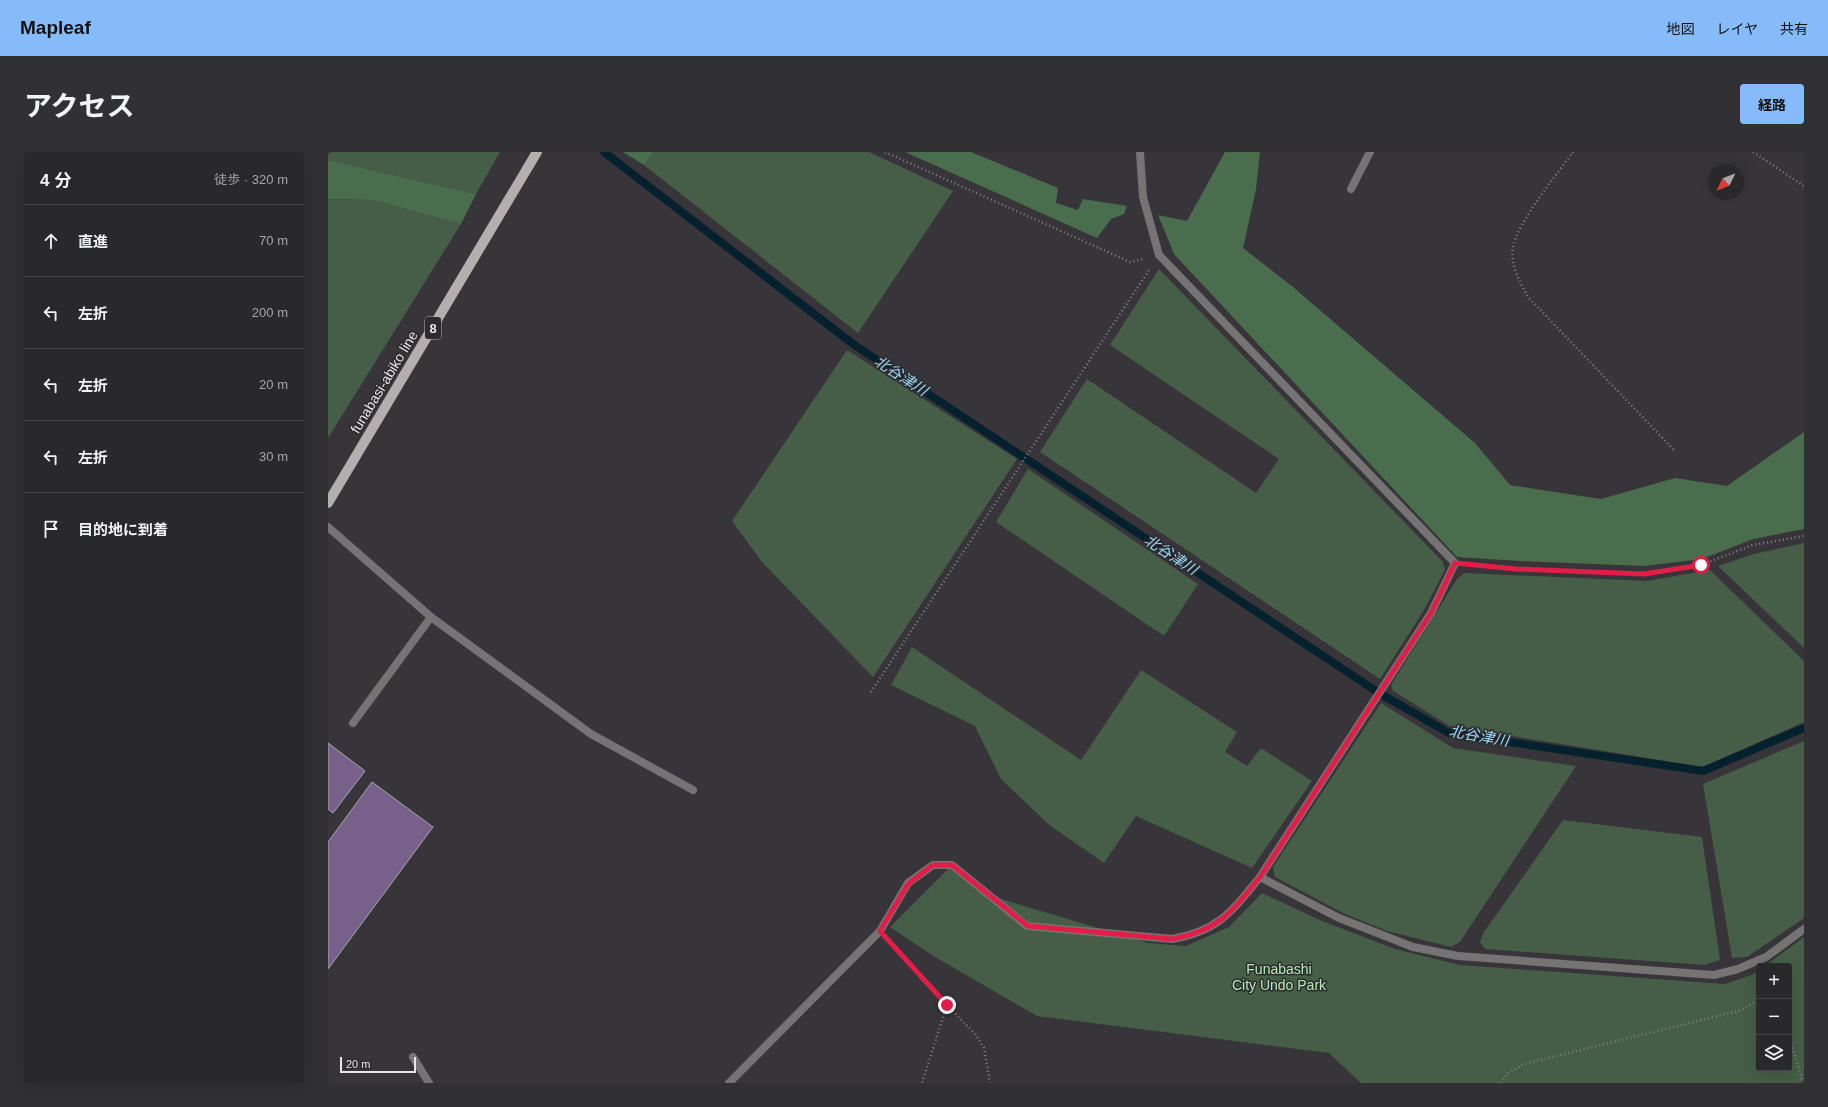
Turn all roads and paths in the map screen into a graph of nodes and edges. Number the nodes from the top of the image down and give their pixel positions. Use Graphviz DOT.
graph roads {
  1 [pos="537,152"];
  2 [pos="884,152"];
  3 [pos="1140,152"];
  4 [pos="1370,152"];
  5 [pos="1574,152"];
  6 [pos="1753,152"];
  7 [pos="1804,186"];
  8 [pos="1351,189"];
  9 [pos="1159,255"];
  10 [pos="1675,451"];
  11 [pos="328,503"];
  12 [pos="328,527"];
  13 [pos="1804,536"];
  14 [pos="1455,563"];
  15 [pos="431,617"];
  16 [pos="871,692"];
  17 [pos="352,723"];
  18 [pos="693,790"];
  19 [pos="1260,877"];
  20 [pos="1804,929"];
  21 [pos="880,931"];
  22 [pos="1756,1002"];
  23 [pos="947,1005"];
  24 [pos="1792,1046"];
  25 [pos="413,1057"];
  26 [pos="428,1083"];
  27 [pos="729,1083"];
  28 [pos="922,1083"];
  29 [pos="990,1083"];
  30 [pos="1501,1083"];
  31 [pos="1803,1083"];
  1 -- 11 [label="main road, funabasi-abiko line / 8"];
  2 -- 9 [label="path"];
  3 -- 9 [label="street"];
  4 -- 8 [label="street"];
  5 -- 10 [label="path"];
  6 -- 7 [label="path"];
  9 -- 14 [label="street"];
  9 -- 16 [label="path"];
  12 -- 15 [label="street"];
  13 -- 14 [label="path"];
  14 -- 19 [label="street"];
  15 -- 17 [label="street"];
  15 -- 18 [label="street"];
  19 -- 20 [label="street"];
  19 -- 21 [label="street"];
  21 -- 23 [label="path"];
  21 -- 27 [label="street"];
  22 -- 30 [label="path"];
  23 -- 28 [label="path"];
  23 -- 29 [label="path"];
  24 -- 31 [label="path"];
  25 -- 26 [label="street"];
}
